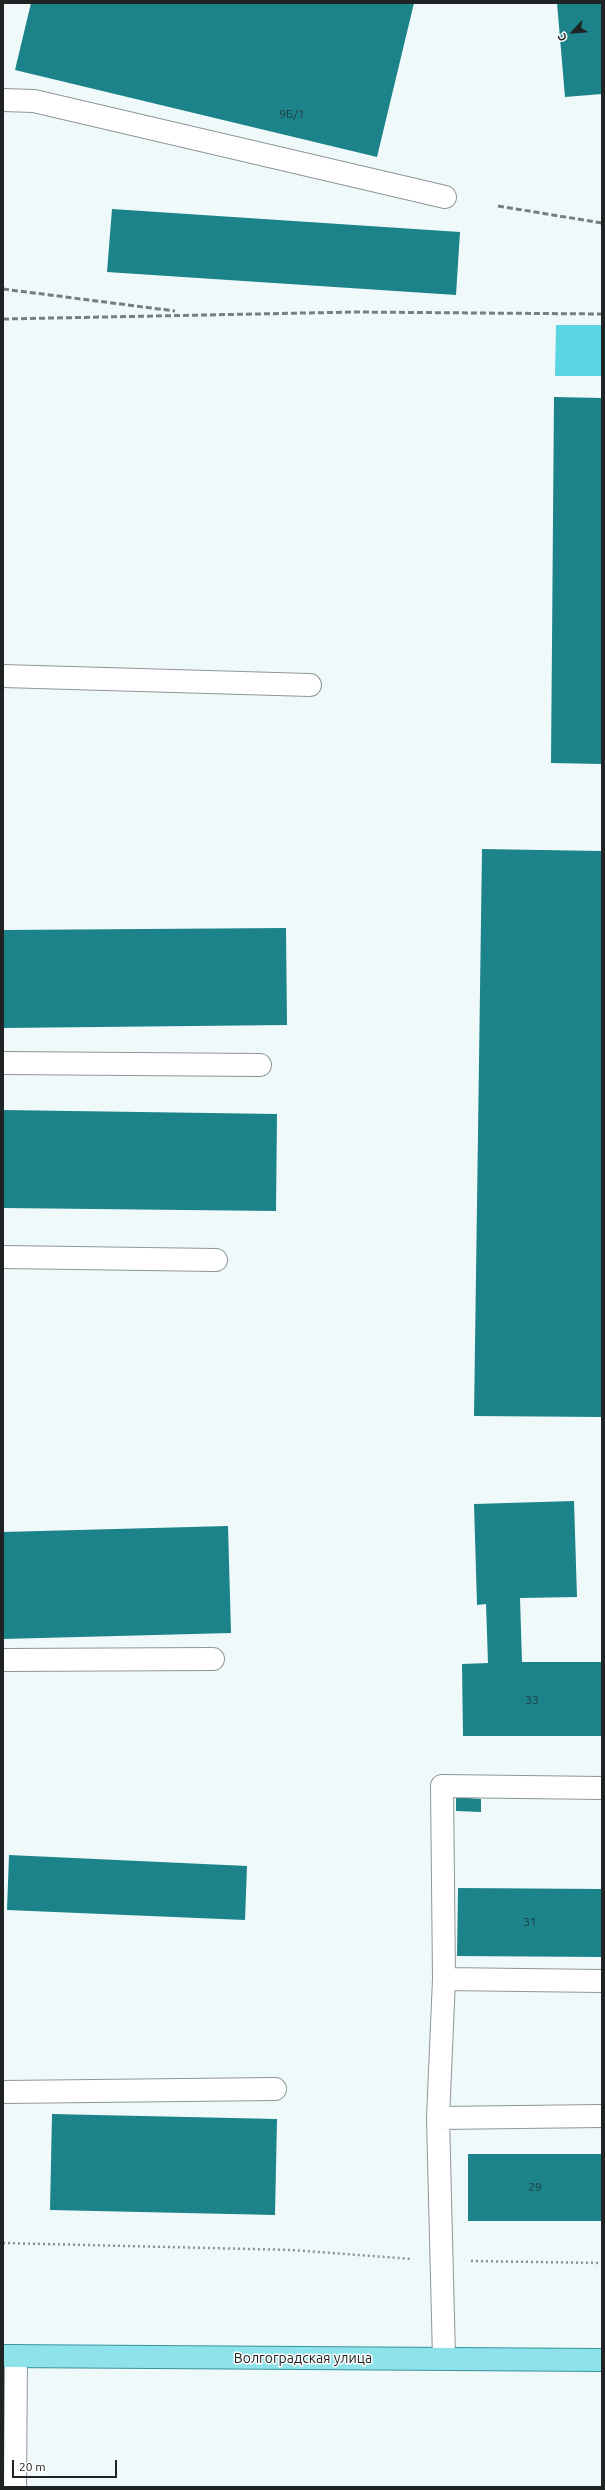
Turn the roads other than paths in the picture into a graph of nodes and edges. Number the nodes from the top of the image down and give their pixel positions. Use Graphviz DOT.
graph roads {
  1 [pos="3,100"];
  2 [pos="445,197"];
  3 [pos="3,676"];
  4 [pos="310,684"];
  5 [pos="3,1063"];
  6 [pos="260,1066"];
  7 [pos="3,1257"];
  8 [pos="216,1260"];
  9 [pos="213,1659"];
  10 [pos="3,1660"];
  11 [pos="602,1788"];
  12 [pos="444,1979"];
  13 [pos="602,1981"];
  14 [pos="276,2089"];
  15 [pos="3,2092"];
  16 [pos="602,2116"];
  17 [pos="438,2118"];
  18 [pos="9,2356"];
  19 [pos="444,2358"];
  20 [pos="602,2360"];
  21 [pos="15,2487"];
  1 -- 2 [label="lane"];
  3 -- 4 [label="lane"];
  5 -- 6 [label="lane"];
  7 -- 8 [label="lane"];
  9 -- 10 [label="lane"];
  11 -- 12 [label="lane"];
  12 -- 13 [label="lane"];
  12 -- 17 [label="lane"];
  14 -- 15 [label="lane"];
  16 -- 17 [label="lane"];
  17 -- 19 [label="lane"];
  18 -- 19 [label="main road, Волгоградская улица"];
  18 -- 21 [label="lane"];
  19 -- 20 [label="main road, Волгоградская улица"];
}
